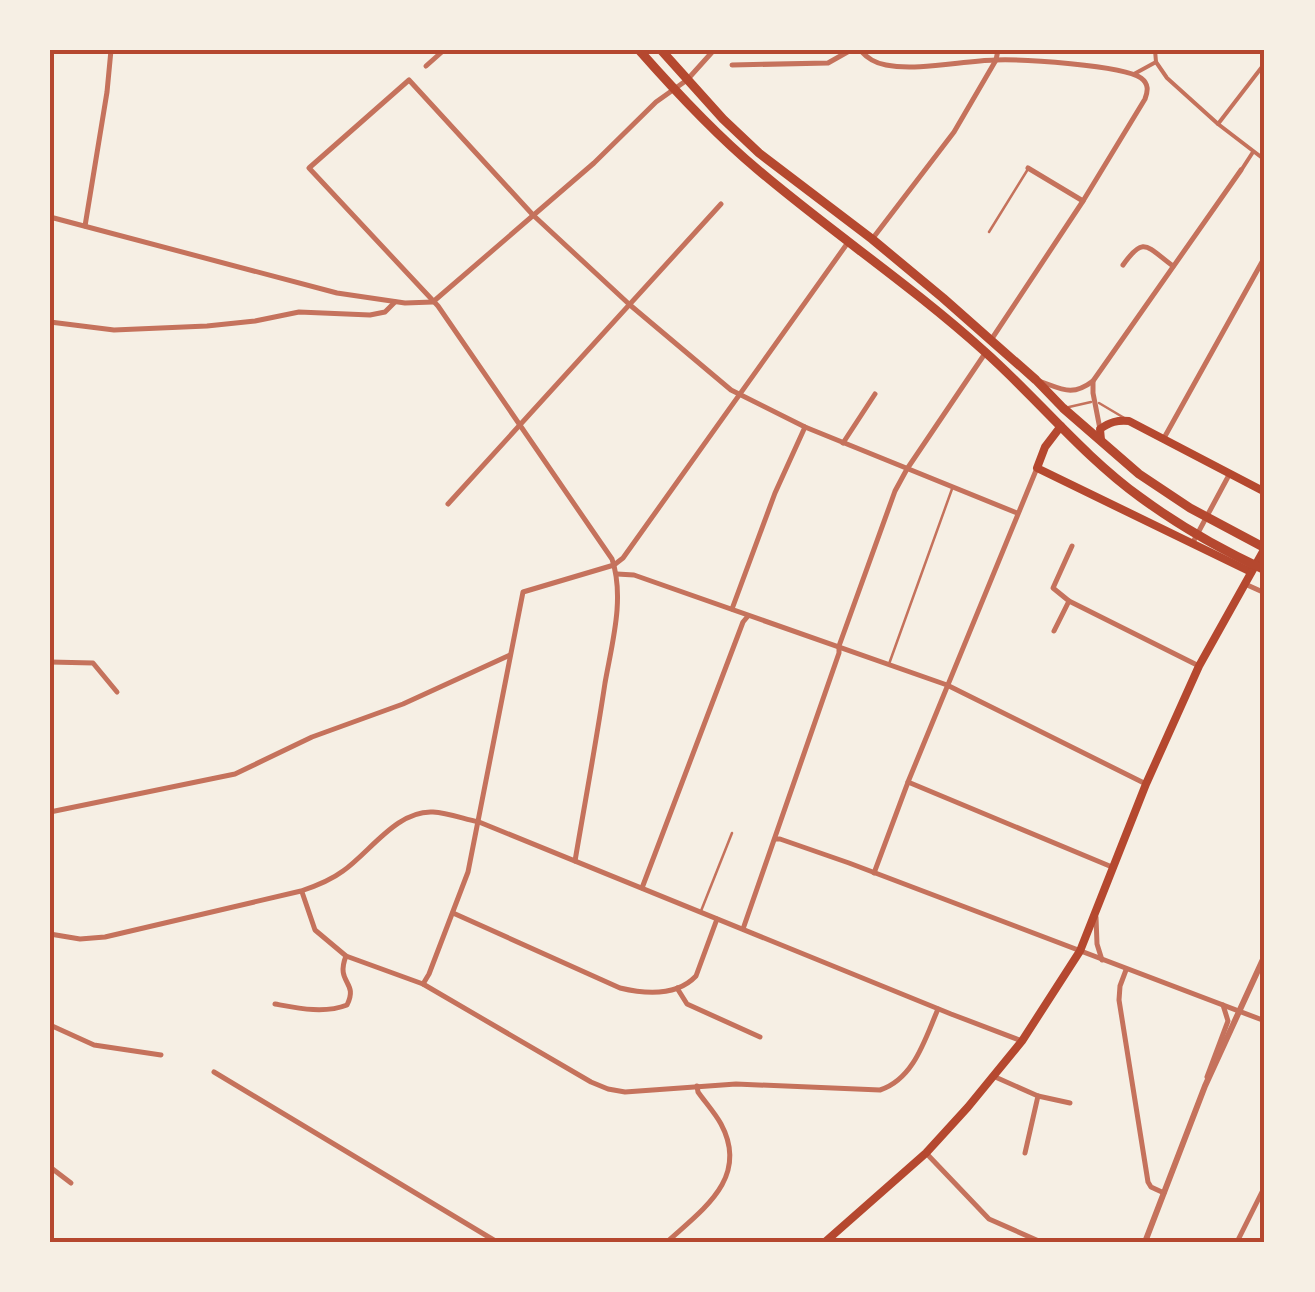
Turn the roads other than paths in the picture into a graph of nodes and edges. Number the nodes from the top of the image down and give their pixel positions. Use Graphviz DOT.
graph roads {
  1 [pos="111,50"];
  2 [pos="444,50"];
  3 [pos="640,50"];
  4 [pos="661,50"];
  5 [pos="714,50"];
  6 [pos="850,50"];
  7 [pos="860,50"];
  8 [pos="998,50"];
  9 [pos="1155,50"];
  10 [pos="996,60"];
  11 [pos="1156,62"];
  12 [pos="1265,62"];
  13 [pos="732,65"];
  14 [pos="426,66"];
  15 [pos="1133,75"];
  16 [pos="687,80"];
  17 [pos="673,88"];
  18 [pos="1218,124"];
  19 [pos="1253,152"];
  20 [pos="1265,160"];
  21 [pos="1028,168"];
  22 [pos="1242,170"];
  23 [pos="1083,201"];
  24 [pos="722,204"];
  25 [pos="533,215"];
  26 [pos="50,217"];
  27 [pos="85,226"];
  28 [pos="990,232"];
  29 [pos="872,239"];
  30 [pos="850,241"];
  31 [pos="1264,259"];
  32 [pos="1123,265"];
  33 [pos="1173,266"];
  34 [pos="395,302"];
  35 [pos="433,302"];
  36 [pos="630,305"];
  37 [pos="50,322"];
  38 [pos="990,340"];
  39 [pos="986,352"];
  40 [pos="1036,380"];
  41 [pos="1093,380"];
  42 [pos="875,394"];
  43 [pos="740,396"];
  44 [pos="1094,402"];
  45 [pos="1063,408"];
  46 [pos="1129,420"];
  47 [pos="521,425"];
  48 [pos="1061,426"];
  49 [pos="805,427"];
  50 [pos="1100,435"];
  51 [pos="1164,439"];
  52 [pos="842,443"];
  53 [pos="1037,468"];
  54 [pos="907,469"];
  55 [pos="1230,475"];
  56 [pos="953,488"];
  57 [pos="1265,492"];
  58 [pos="448,504"];
  59 [pos="1017,513"];
  60 [pos="1192,544"];
  61 [pos="1072,546"];
  62 [pos="1265,548"];
  63 [pos="614,564"];
  64 [pos="1265,570"];
  65 [pos="1251,572"];
  66 [pos="617,574"];
  67 [pos="1245,584"];
  68 [pos="1265,592"];
  69 [pos="1069,601"];
  70 [pos="732,609"];
  71 [pos="748,615"];
  72 [pos="1054,631"];
  73 [pos="839,646"];
  74 [pos="510,655"];
  75 [pos="50,662"];
  76 [pos="889,664"];
  77 [pos="1199,666"];
  78 [pos="947,686"];
  79 [pos="117,692"];
  80 [pos="908,782"];
  81 [pos="1146,784"];
  82 [pos="50,812"];
  83 [pos="479,822"];
  84 [pos="732,833"];
  85 [pos="775,839"];
  86 [pos="575,861"];
  87 [pos="1112,867"];
  88 [pos="874,872"];
  89 [pos="642,888"];
  90 [pos="302,892"];
  91 [pos="1096,909"];
  92 [pos="701,912"];
  93 [pos="454,914"];
  94 [pos="717,919"];
  95 [pos="743,929"];
  96 [pos="50,934"];
  97 [pos="1080,951"];
  98 [pos="1265,955"];
  99 [pos="346,956"];
  100 [pos="1102,960"];
  101 [pos="1126,970"];
  102 [pos="423,984"];
  103 [pos="677,988"];
  104 [pos="274,1004"];
  105 [pos="1223,1005"];
  106 [pos="938,1009"];
  107 [pos="1240,1012"];
  108 [pos="1265,1021"];
  109 [pos="50,1025"];
  110 [pos="760,1038"];
  111 [pos="1022,1041"];
  112 [pos="161,1054"];
  113 [pos="214,1072"];
  114 [pos="994,1076"];
  115 [pos="697,1086"];
  116 [pos="1206,1086"];
  117 [pos="1038,1096"];
  118 [pos="1070,1103"];
  119 [pos="1025,1152"];
  120 [pos="926,1153"];
  121 [pos="50,1167"];
  122 [pos="70,1183"];
  123 [pos="1265,1186"];
  124 [pos="1164,1193"];
  125 [pos="497,1242"];
  126 [pos="667,1242"];
  127 [pos="825,1242"];
  128 [pos="1040,1242"];
  129 [pos="1144,1242"];
  130 [pos="1238,1242"];
  1 -- 27 [label="street"];
  2 -- 14 [label="street"];
  3 -- 17 [label="highway"];
  4 -- 16 [label="highway"];
  5 -- 16 [label="street"];
  6 -- 13 [label="street"];
  7 -- 10 [label="street"];
  8 -- 10 [label="street"];
  9 -- 11 [label="street"];
  10 -- 15 [label="street"];
  10 -- 29 [label="street"];
  11 -- 15 [label="street"];
  11 -- 18 [label="street"];
  12 -- 18 [label="street"];
  15 -- 23 [label="street"];
  16 -- 17 [label="street"];
  16 -- 29 [label="highway"];
  17 -- 25 [label="street"];
  17 -- 30 [label="highway"];
  18 -- 19 [label="street"];
  19 -- 20 [label="street"];
  19 -- 22 [label="street"];
  21 -- 23 [label="street"];
  21 -- 28 [label="lane"];
  22 -- 33 [label="street"];
  23 -- 38 [label="street"];
  24 -- 36 [label="street"];
  25 -- 35 [label="street"];
  25 -- 35 [label="street"];
  25 -- 36 [label="street"];
  26 -- 27 [label="street"];
  27 -- 34 [label="street"];
  29 -- 38 [label="highway"];
  30 -- 39 [label="highway"];
  30 -- 43 [label="street"];
  31 -- 51 [label="street"];
  32 -- 33 [label="street"];
  33 -- 41 [label="street"];
  34 -- 35 [label="street"];
  34 -- 37 [label="street"];
  35 -- 47 [label="street"];
  36 -- 43 [label="street"];
  36 -- 47 [label="street"];
  38 -- 40 [label="highway"];
  39 -- 48 [label="highway"];
  39 -- 54 [label="street"];
  40 -- 41 [label="street"];
  40 -- 45 [label="highway"];
  41 -- 44 [label="street"];
  42 -- 52 [label="street"];
  43 -- 49 [label="street"];
  43 -- 63 [label="street"];
  44 -- 45 [label="lane"];
  44 -- 46 [label="lane"];
  44 -- 50 [label="street"];
  45 -- 50 [label="highway"];
  46 -- 50 [label="main road"];
  46 -- 51 [label="main road"];
  47 -- 58 [label="street"];
  47 -- 63 [label="street"];
  48 -- 53 [label="main road"];
  48 -- 64 [label="highway"];
  49 -- 52 [label="street"];
  49 -- 70 [label="street"];
  50 -- 62 [label="highway"];
  51 -- 55 [label="main road"];
  52 -- 54 [label="street"];
  53 -- 59 [label="street"];
  53 -- 60 [label="main road"];
  54 -- 56 [label="street"];
  54 -- 73 [label="street"];
  55 -- 57 [label="main road"];
  55 -- 60 [label="street"];
  56 -- 59 [label="street"];
  56 -- 76 [label="lane"];
  59 -- 78 [label="street"];
  60 -- 65 [label="main road"];
  61 -- 69 [label="street"];
  62 -- 65 [label="main road"];
  63 -- 66 [label="street"];
  63 -- 74 [label="street"];
  65 -- 67 [label="main road"];
  66 -- 70 [label="street"];
  66 -- 86 [label="street"];
  67 -- 68 [label="street"];
  67 -- 77 [label="main road"];
  69 -- 72 [label="street"];
  69 -- 77 [label="street"];
  70 -- 71 [label="street"];
  71 -- 73 [label="street"];
  71 -- 89 [label="street"];
  73 -- 76 [label="street"];
  73 -- 85 [label="street"];
  74 -- 82 [label="street"];
  74 -- 83 [label="street"];
  75 -- 79 [label="street"];
  76 -- 78 [label="street"];
  77 -- 81 [label="main road"];
  78 -- 80 [label="street"];
  78 -- 81 [label="street"];
  80 -- 87 [label="street"];
  80 -- 88 [label="street"];
  81 -- 87 [label="main road"];
  83 -- 86 [label="street"];
  83 -- 90 [label="street"];
  83 -- 93 [label="street"];
  84 -- 92 [label="lane"];
  85 -- 88 [label="street"];
  85 -- 95 [label="street"];
  86 -- 89 [label="street"];
  87 -- 91 [label="main road"];
  88 -- 97 [label="street"];
  89 -- 92 [label="street"];
  90 -- 96 [label="street"];
  90 -- 99 [label="street"];
  91 -- 97 [label="main road"];
  91 -- 100 [label="street"];
  92 -- 94 [label="street"];
  93 -- 102 [label="street"];
  93 -- 103 [label="street"];
  94 -- 95 [label="street"];
  94 -- 103 [label="street"];
  95 -- 106 [label="street"];
  97 -- 100 [label="street"];
  97 -- 111 [label="main road"];
  98 -- 107 [label="street"];
  99 -- 102 [label="street"];
  99 -- 104 [label="street"];
  100 -- 101 [label="street"];
  101 -- 105 [label="street"];
  101 -- 124 [label="street"];
  102 -- 115 [label="street"];
  103 -- 110 [label="street"];
  105 -- 107 [label="street"];
  105 -- 116 [label="street"];
  106 -- 111 [label="street"];
  106 -- 115 [label="street"];
  107 -- 108 [label="street"];
  107 -- 116 [label="street"];
  109 -- 112 [label="street"];
  111 -- 114 [label="main road"];
  113 -- 125 [label="street"];
  114 -- 117 [label="street"];
  114 -- 120 [label="main road"];
  115 -- 126 [label="street"];
  116 -- 124 [label="street"];
  117 -- 118 [label="street"];
  117 -- 119 [label="street"];
  120 -- 127 [label="main road"];
  120 -- 128 [label="street"];
  121 -- 122 [label="street"];
  123 -- 130 [label="street"];
  124 -- 129 [label="street"];
}
